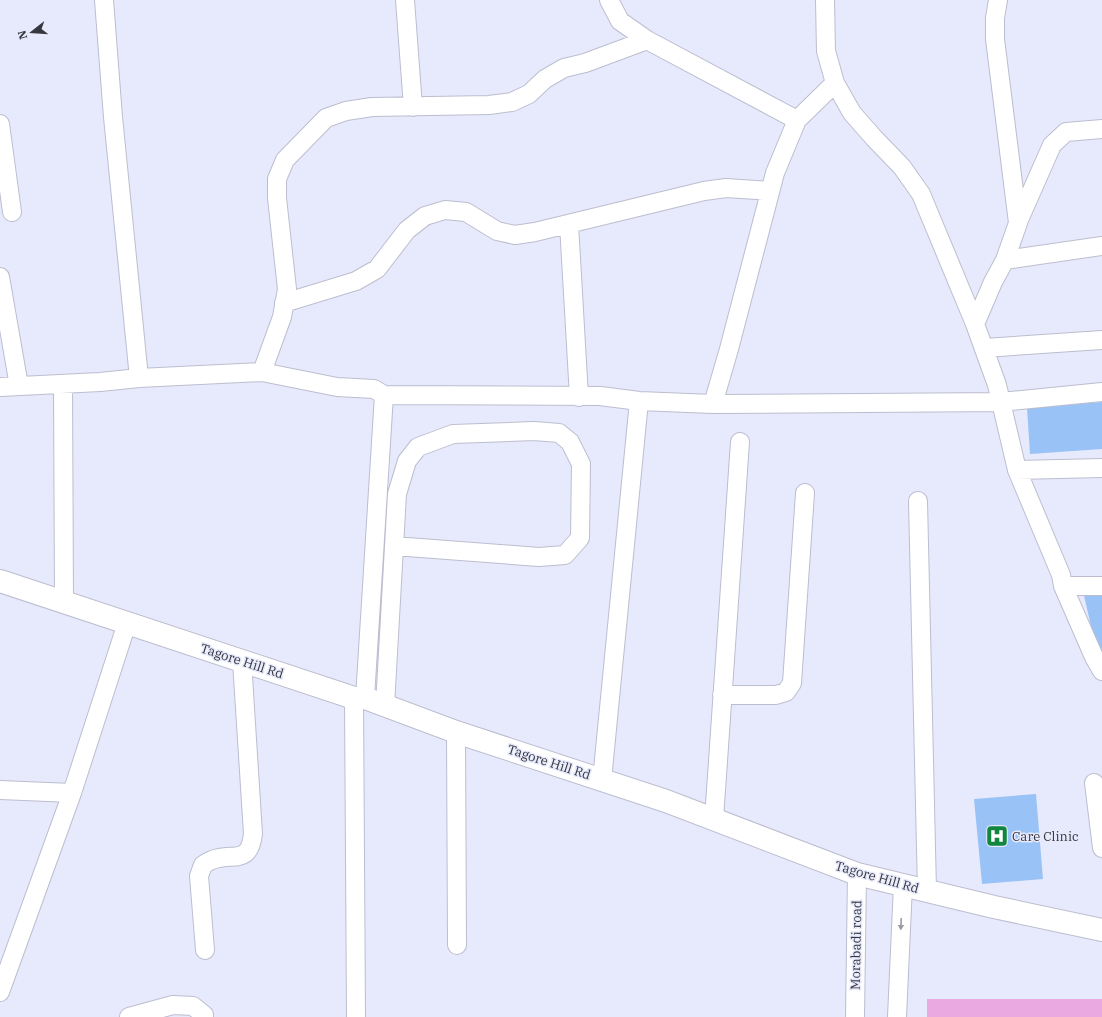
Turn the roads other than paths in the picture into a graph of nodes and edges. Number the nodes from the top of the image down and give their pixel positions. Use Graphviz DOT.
graph roads {
  1 [pos="104,0"];
  2 [pos="405,0"];
  3 [pos="609,0"];
  4 [pos="825,0"];
  5 [pos="998,0"];
  6 [pos="647,40"];
  7 [pos="835,83"];
  8 [pos="413,107"];
  9 [pos="797,120"];
  10 [pos="0,124"];
  11 [pos="1102,129"];
  12 [pos="770,191"];
  13 [pos="12,212"];
  14 [pos="1018,223"];
  15 [pos="569,224"];
  16 [pos="1102,246"];
  17 [pos="1005,260"];
  18 [pos="0,277"];
  19 [pos="284,303"];
  20 [pos="975,324"];
  21 [pos="1102,340"];
  22 [pos="984,348"];
  23 [pos="262,372"];
  24 [pos="139,378"];
  25 [pos="63,384"];
  26 [pos="19,386"];
  27 [pos="0,387"];
  28 [pos="1102,392"];
  29 [pos="384,395"];
  30 [pos="579,397"];
  31 [pos="640,400"];
  32 [pos="1000,402"];
  33 [pos="713,404"];
  34 [pos="740,442"];
  35 [pos="1102,468"];
  36 [pos="1017,470"];
  37 [pos="805,494"];
  38 [pos="918,501"];
  39 [pos="394,546"];
  40 [pos="0,581"];
  41 [pos="1063,586"];
  42 [pos="1102,586"];
  43 [pos="64,602"];
  44 [pos="127,623"];
  45 [pos="242,661"];
  46 [pos="1102,671"];
  47 [pos="722,695"];
  48 [pos="360,698"];
  49 [pos="385,706"];
  50 [pos="456,732"];
  51 [pos="602,780"];
  52 [pos="1094,782"];
  53 [pos="0,790"];
  54 [pos="72,793"];
  55 [pos="714,819"];
  56 [pos="1102,848"];
  57 [pos="856,874"];
  58 [pos="903,885"];
  59 [pos="927,891"];
  60 [pos="1102,930"];
  61 [pos="457,945"];
  62 [pos="205,950"];
  63 [pos="0,992"];
  64 [pos="129,1017"];
  65 [pos="204,1017"];
  66 [pos="356,1017"];
  67 [pos="855,1017"];
  68 [pos="897,1017"];
  1 -- 24 [label="street"];
  2 -- 8 [label="street"];
  3 -- 6 [label="street"];
  4 -- 7 [label="street"];
  5 -- 14 [label="street"];
  6 -- 8 [label="street"];
  6 -- 9 [label="street"];
  7 -- 9 [label="street"];
  7 -- 20 [label="street"];
  8 -- 19 [label="street"];
  9 -- 12 [label="street"];
  10 -- 13 [label="street"];
  11 -- 14 [label="street"];
  12 -- 15 [label="street"];
  12 -- 33 [label="street"];
  14 -- 17 [label="street"];
  15 -- 19 [label="street"];
  15 -- 30 [label="street"];
  16 -- 17 [label="street"];
  17 -- 20 [label="street"];
  18 -- 26 [label="street"];
  19 -- 23 [label="street"];
  20 -- 22 [label="street"];
  21 -- 22 [label="street"];
  22 -- 32 [label="street"];
  23 -- 24 [label="street"];
  23 -- 29 [label="street"];
  24 -- 25 [label="street"];
  25 -- 26 [label="street"];
  25 -- 43 [label="street"];
  26 -- 27 [label="street"];
  28 -- 32 [label="street"];
  29 -- 30 [label="street"];
  29 -- 48 [label="street"];
  30 -- 31 [label="street"];
  31 -- 33 [label="street"];
  31 -- 51 [label="street"];
  32 -- 33 [label="street"];
  32 -- 36 [label="street"];
  34 -- 47 [label="street"];
  35 -- 36 [label="street"];
  36 -- 41 [label="street"];
  37 -- 47 [label="street"];
  38 -- 59 [label="street"];
  39 -- 39 [label="street"];
  39 -- 49 [label="street"];
  40 -- 43 [label="main road, Tagore Hill Rd"];
  41 -- 42 [label="street"];
  41 -- 46 [label="street"];
  43 -- 44 [label="main road, Tagore Hill Rd"];
  44 -- 45 [label="main road, Tagore Hill Rd"];
  44 -- 54 [label="street"];
  45 -- 48 [label="main road, Tagore Hill Rd"];
  45 -- 62 [label="street"];
  47 -- 55 [label="street"];
  48 -- 49 [label="main road, Tagore Hill Rd"];
  48 -- 66 [label="street"];
  49 -- 50 [label="main road, Tagore Hill Rd"];
  50 -- 51 [label="main road, Tagore Hill Rd"];
  50 -- 61 [label="street"];
  51 -- 55 [label="main road, Tagore Hill Rd"];
  52 -- 56 [label="street"];
  53 -- 54 [label="street"];
  54 -- 63 [label="street"];
  55 -- 57 [label="main road, Tagore Hill Rd"];
  57 -- 58 [label="main road, Tagore Hill Rd"];
  57 -- 67 [label="street, Morabadi road"];
  58 -- 59 [label="main road, Tagore Hill Rd"];
  58 -- 68 [label="street, one-way"];
  59 -- 60 [label="main road, Tagore Hill Rd"];
  64 -- 65 [label="street"];
}
